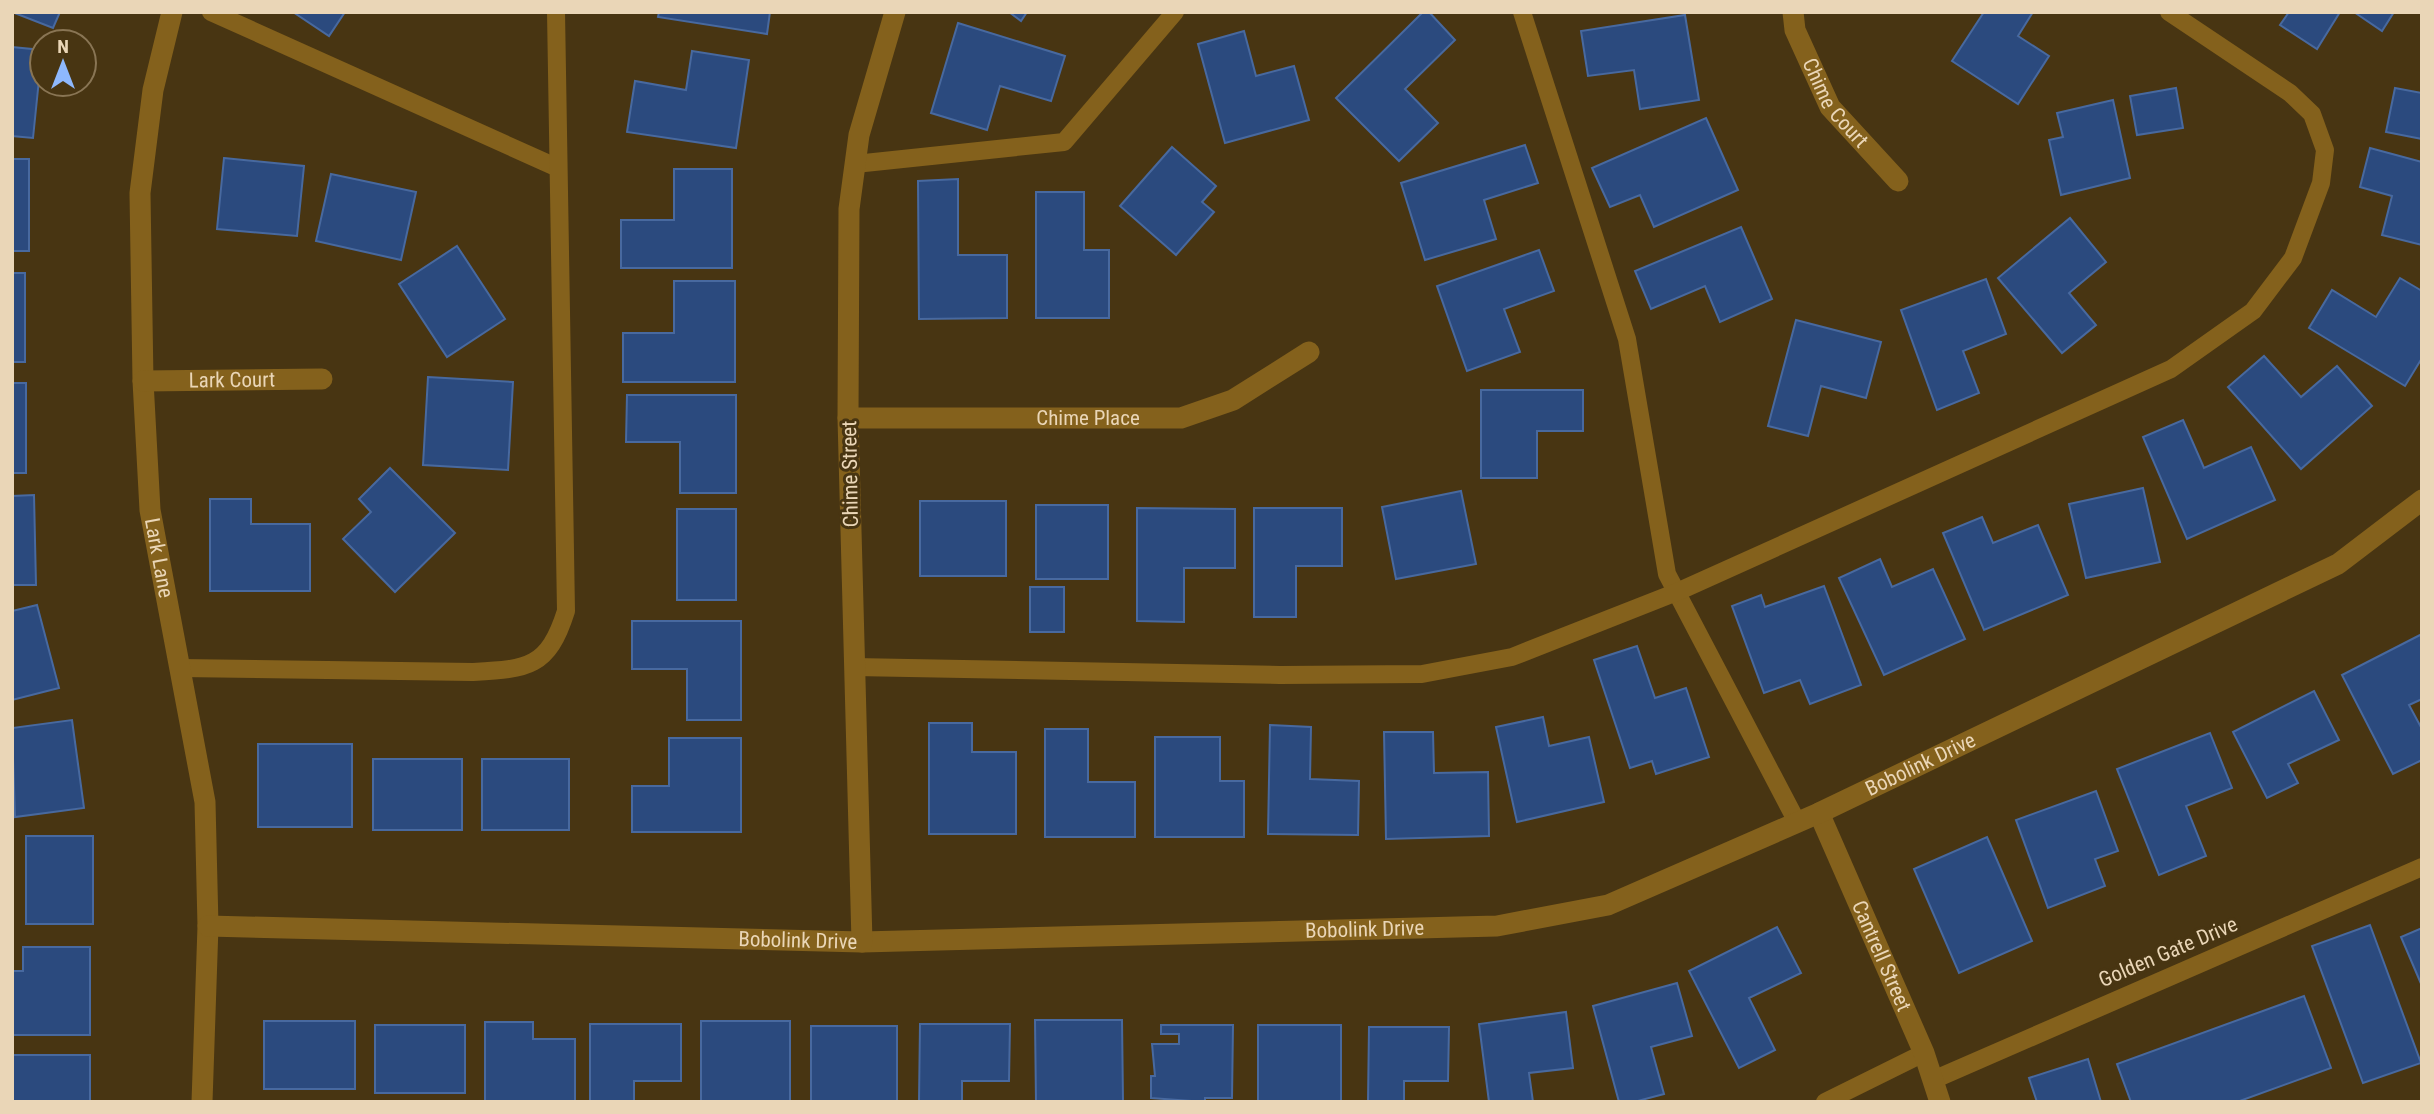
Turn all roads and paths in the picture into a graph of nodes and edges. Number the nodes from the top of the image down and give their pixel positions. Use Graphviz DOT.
graph roads {
  1 [pos="172,12"];
  2 [pos="211,12"];
  3 [pos="556,12"];
  4 [pos="895,12"];
  5 [pos="1175,12"];
  6 [pos="1522,12"];
  7 [pos="1793,12"];
  8 [pos="2168,12"];
  9 [pos="855,164"];
  10 [pos="558,168"];
  11 [pos="1898,181"];
  12 [pos="1309,352"];
  13 [pos="322,379"];
  14 [pos="144,381"];
  15 [pos="848,418"];
  16 [pos="2422,500"];
  17 [pos="1677,592"];
  18 [pos="180,667"];
  19 [pos="854,667"];
  20 [pos="1818,813"];
  21 [pos="1797,822"];
  22 [pos="2422,867"];
  23 [pos="208,926"];
  24 [pos="862,942"];
  25 [pos="1924,1053"];
  26 [pos="1933,1080"];
  27 [pos="202,1102"];
  28 [pos="1825,1102"];
  29 [pos="1940,1102"];
  1 -- 14 [label="street, Lark Lane"];
  2 -- 10 [label="lane"];
  3 -- 10 [label="lane"];
  4 -- 9 [label="street, Chime Street"];
  5 -- 9 [label="lane"];
  6 -- 17 [label="lane"];
  7 -- 11 [label="street, Chime Court"];
  8 -- 17 [label="lane"];
  9 -- 15 [label="street, Chime Street"];
  10 -- 18 [label="lane"];
  12 -- 15 [label="street, Chime Place"];
  13 -- 14 [label="street, Lark Court"];
  14 -- 18 [label="street, Lark Lane"];
  15 -- 19 [label="street, Chime Street"];
  16 -- 20 [label="street, Bobolink Drive"];
  17 -- 19 [label="lane"];
  17 -- 21 [label="lane"];
  18 -- 23 [label="street, Lark Lane"];
  19 -- 24 [label="street, Chime Street"];
  20 -- 21 [label="street, Bobolink Drive"];
  20 -- 25 [label="street, Cantrell Street"];
  21 -- 24 [label="street, Bobolink Drive"];
  22 -- 26 [label="lane, Golden Gate Drive"];
  23 -- 24 [label="street, Bobolink Drive"];
  23 -- 27 [label="street, Lark Lane"];
  25 -- 26 [label="street, Cantrell Street"];
  25 -- 28 [label="lane"];
  26 -- 29 [label="street, Cantrell Street"];
}
